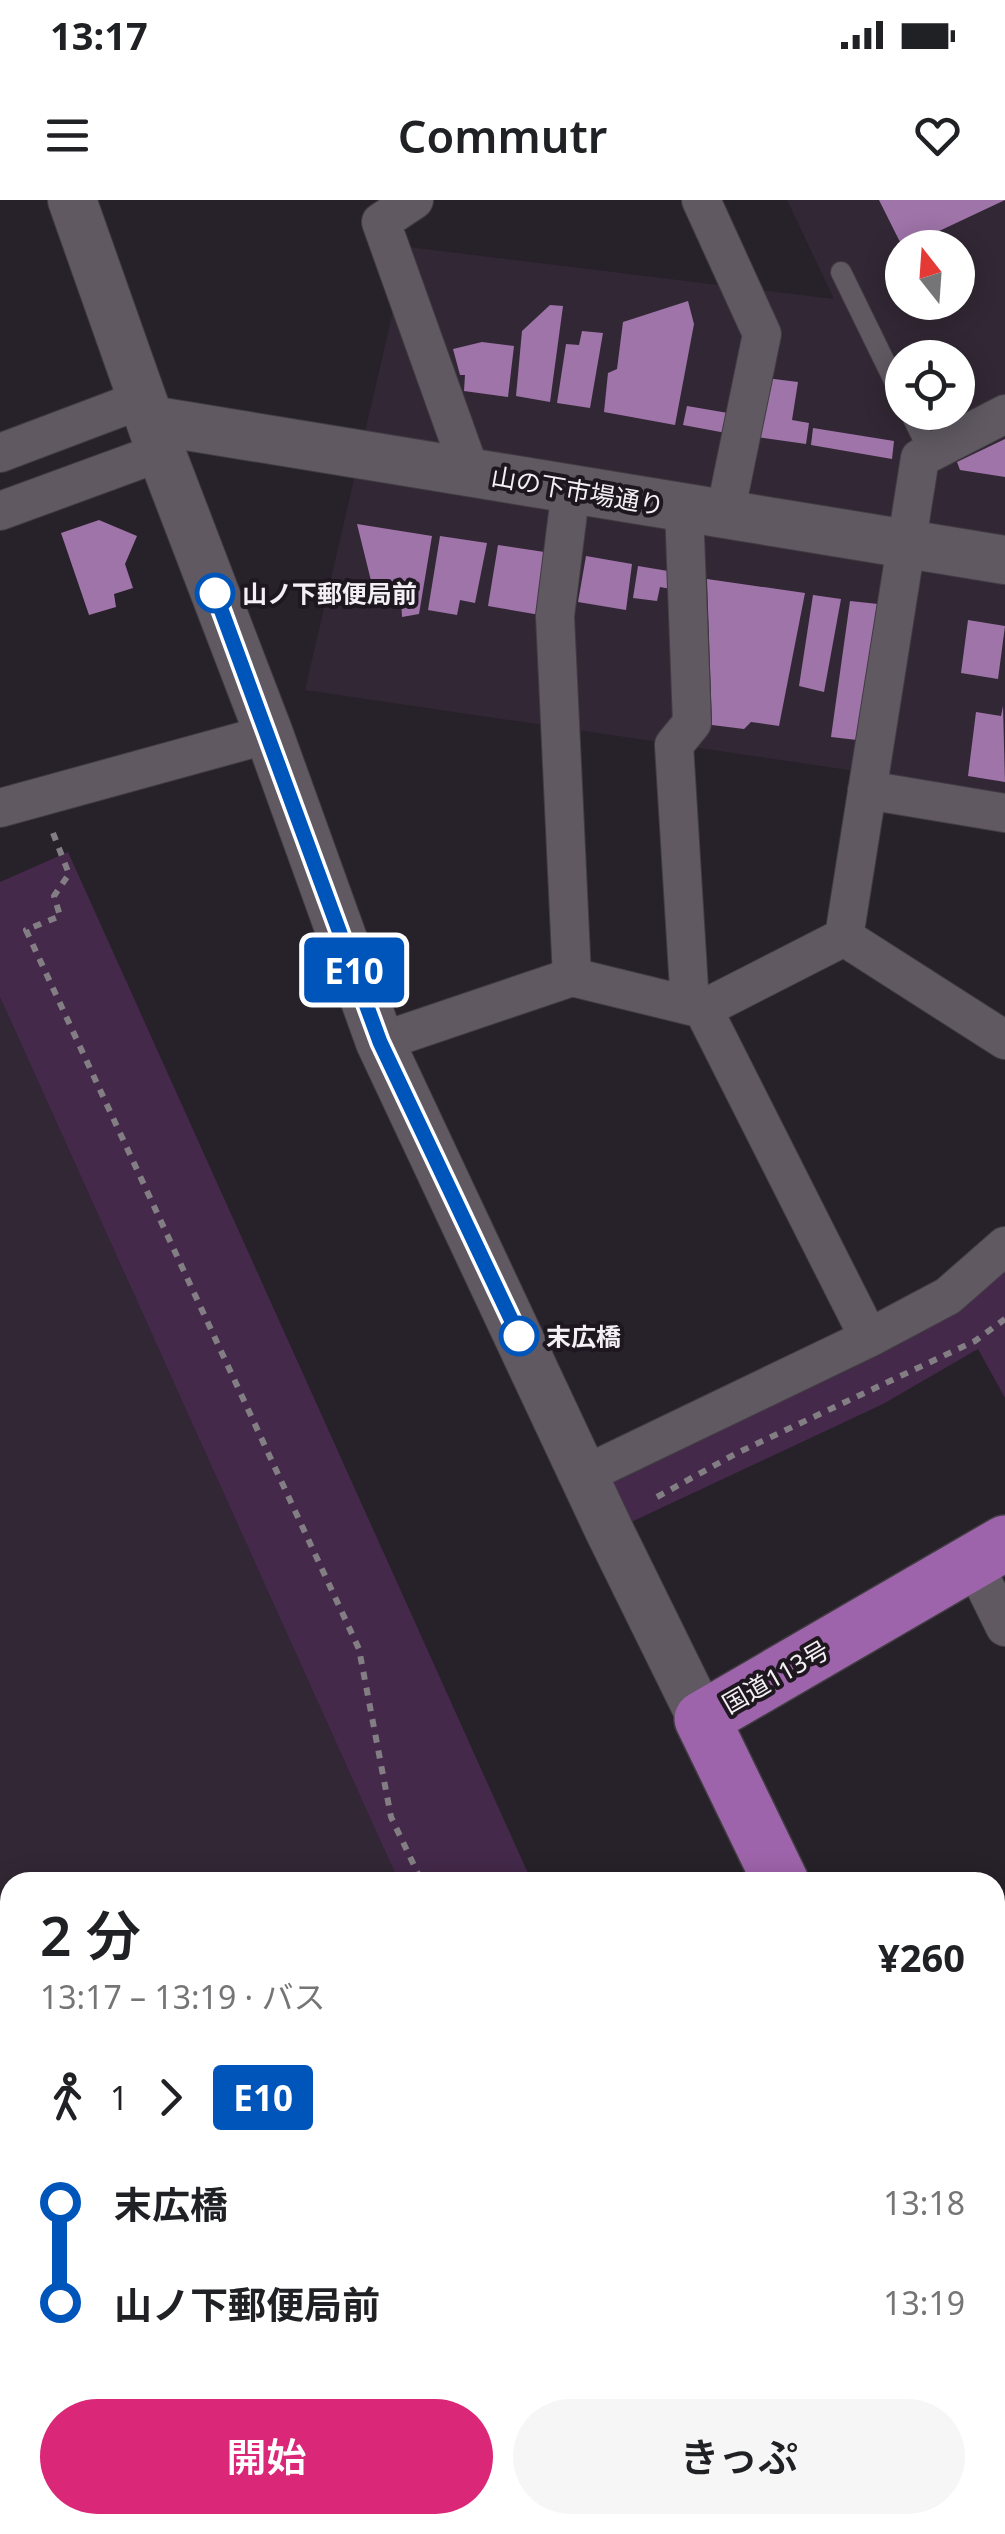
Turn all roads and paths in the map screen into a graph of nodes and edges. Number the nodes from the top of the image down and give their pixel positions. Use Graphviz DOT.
graph roads {
  1 [pos="72,200"];
  2 [pos="414,200"];
  3 [pos="701,200"];
  4 [pos="377,211"];
  5 [pos="842,272"];
  6 [pos="885,362"];
  7 [pos="1005,414"];
  8 [pos="152,424"];
  9 [pos="919,430"];
  10 [pos="0,453"];
  11 [pos="930,453"];
  12 [pos="470,471"];
  13 [pos="570,489"];
  14 [pos="0,511"];
  15 [pos="705,511"];
  16 [pos="906,545"];
  17 [pos="1005,560"];
  18 [pos="269,734"];
  19 [pos="867,790"];
  20 [pos="38,798"];
  21 [pos="0,808"];
  22 [pos="1005,813"];
  23 [pos="844,937"];
  24 [pos="572,977"];
  25 [pos="697,1007"];
  26 [pos="1005,1040"];
  27 [pos="380,1042"];
  28 [pos="1005,1246"];
  29 [pos="1005,1319"];
  30 [pos="869,1338"];
  31 [pos="584,1475"];
  32 [pos="658,1497"];
  33 [pos="989,1552"];
  34 [pos="1005,1626"];
  35 [pos="702,1718"];
  36 [pos="417,1872"];
  37 [pos="776,1872"];
  1 -- 8 [label="street"];
  2 -- 4 [label="street"];
  3 -- 15 [label="street"];
  4 -- 12 [label="street"];
  5 -- 6 [label="lane"];
  7 -- 11 [label="street"];
  8 -- 10 [label="street"];
  8 -- 12 [label="street, 山の下市場通り"];
  8 -- 14 [label="street"];
  8 -- 18 [label="street"];
  9 -- 11 [label="lane"];
  11 -- 16 [label="street"];
  12 -- 13 [label="street, 山の下市場通り"];
  13 -- 15 [label="street, 山の下市場通り"];
  13 -- 24 [label="street"];
  15 -- 16 [label="street, 山の下市場通り"];
  15 -- 25 [label="street"];
  16 -- 17 [label="street, 山の下市場通り"];
  16 -- 19 [label="street"];
  18 -- 20 [label="street"];
  18 -- 27 [label="street"];
  19 -- 22 [label="street"];
  19 -- 23 [label="street"];
  20 -- 21 [label="street"];
  20 -- 36 [label="path"];
  23 -- 25 [label="street"];
  23 -- 26 [label="street"];
  24 -- 25 [label="street"];
  24 -- 27 [label="street"];
  25 -- 30 [label="street"];
  27 -- 31 [label="street"];
  28 -- 30 [label="street"];
  29 -- 32 [label="path"];
  30 -- 31 [label="street"];
  31 -- 35 [label="street"];
  33 -- 34 [label="street"];
  33 -- 35 [label="highway, 国道113号"];
  35 -- 37 [label="highway, 国道113号"];
}
